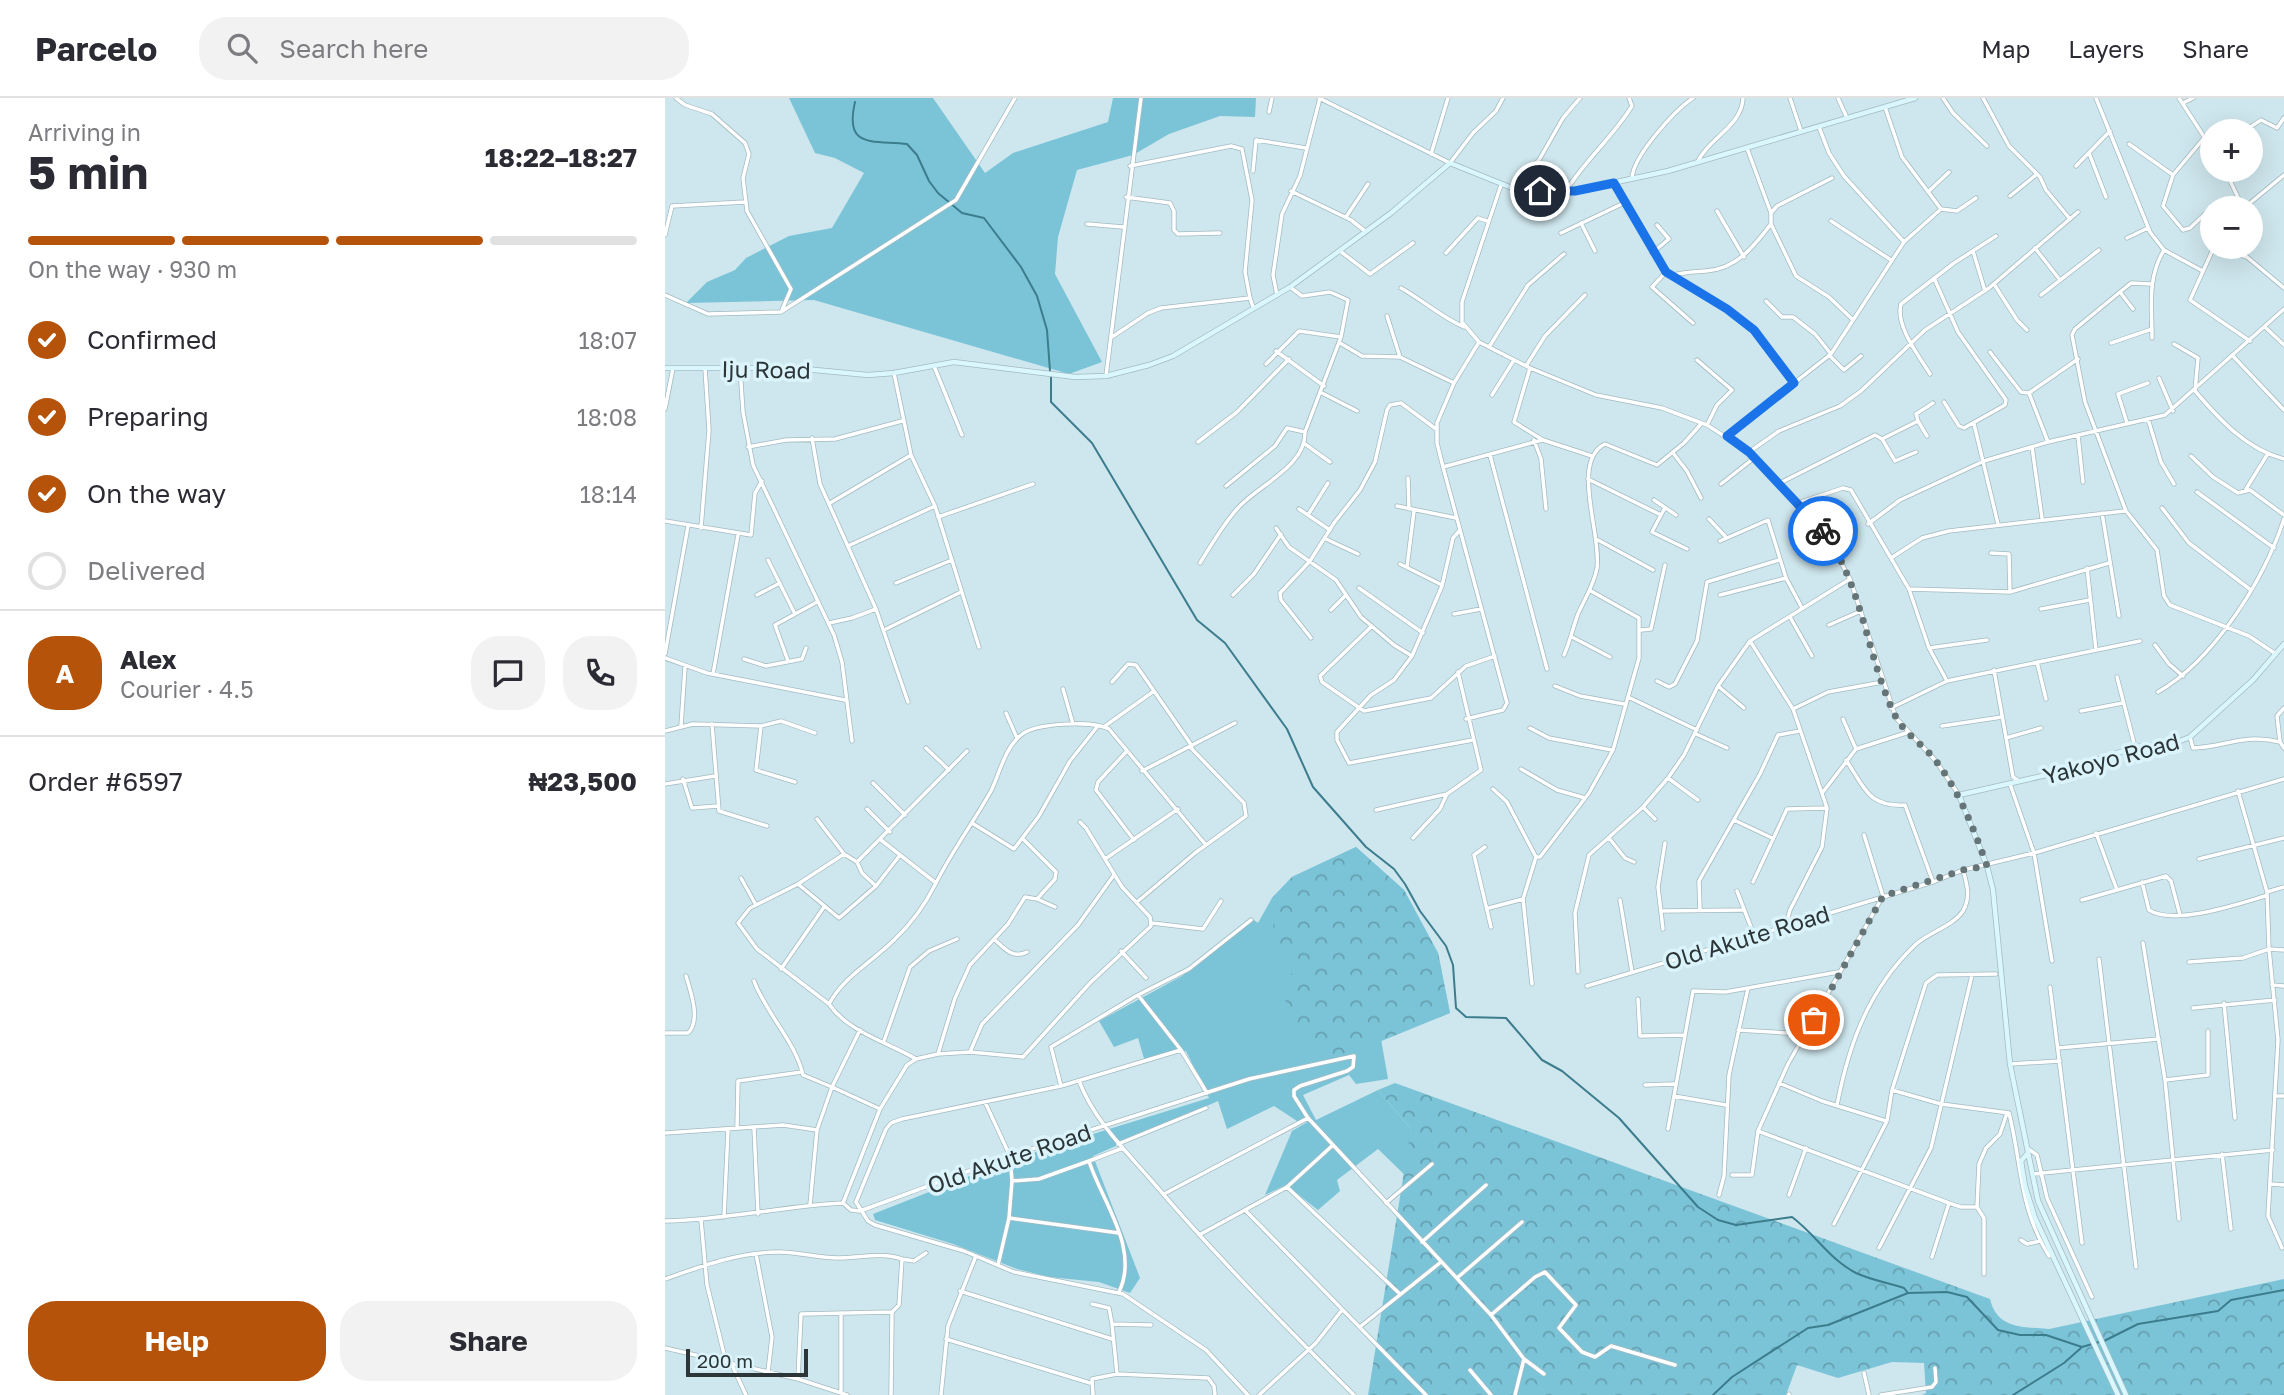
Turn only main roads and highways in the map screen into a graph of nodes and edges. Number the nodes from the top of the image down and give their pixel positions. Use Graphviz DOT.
graph roads {
  1 [pos="1915,98"];
  2 [pos="1895,101"];
  3 [pos="665,368"];
  4 [pos="2284,644"];
  5 [pos="2028,1150"];
  6 [pos="2118,1395"];
  7 [pos="2126,1395"];
  1 -- 2 [label="main road"];
  2 -- 3 [label="main road, Iju Road"];
  4 -- 5 [label="main road, Yakoyo Road"];
  5 -- 6 [label="main road"];
  5 -- 7 [label="main road"];
}
